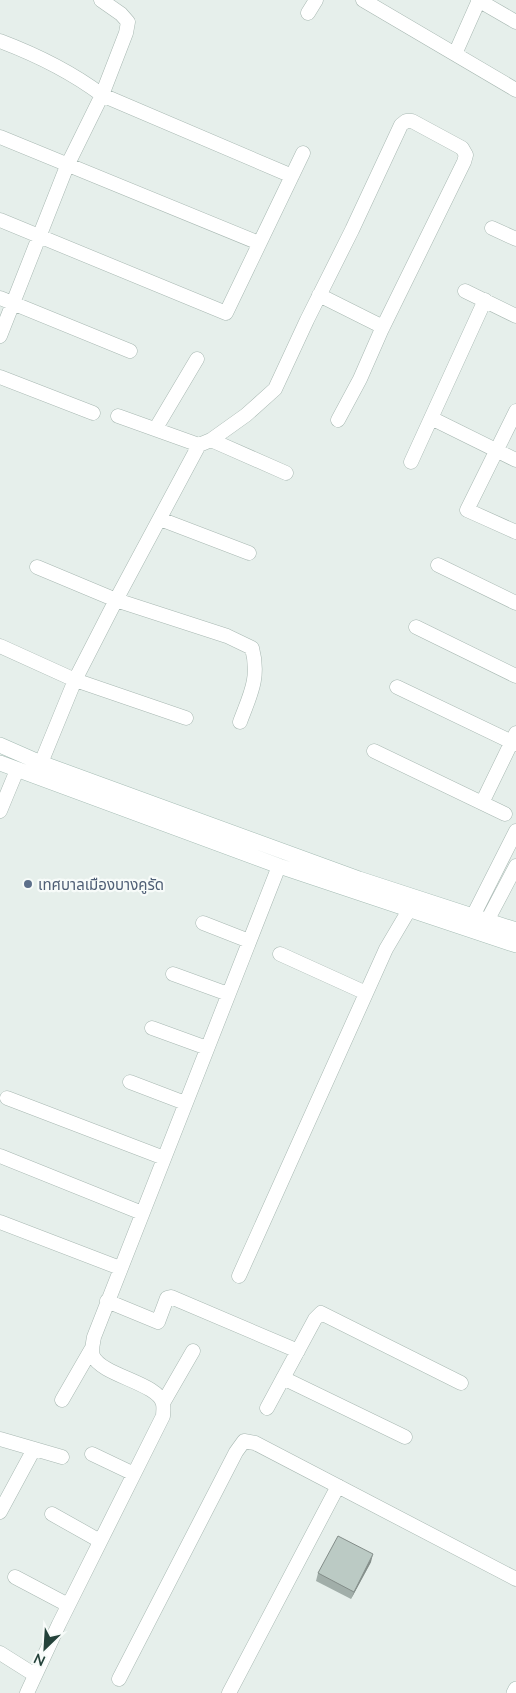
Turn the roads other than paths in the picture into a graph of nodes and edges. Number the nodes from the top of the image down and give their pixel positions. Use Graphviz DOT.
graph roads {
  1 [pos="101,0"];
  2 [pos="316,0"];
  3 [pos="363,0"];
  4 [pos="478,0"];
  5 [pos="308,13"];
  6 [pos="516,22"];
  7 [pos="0,41"];
  8 [pos="455,54"];
  9 [pos="516,90"];
  10 [pos="102,95"];
  11 [pos="0,137"];
  12 [pos="304,154"];
  13 [pos="67,166"];
  14 [pos="292,176"];
  15 [pos="0,220"];
  16 [pos="492,228"];
  17 [pos="39,235"];
  18 [pos="516,239"];
  19 [pos="259,243"];
  20 [pos="465,291"];
  21 [pos="319,295"];
  22 [pos="485,300"];
  23 [pos="6,301"];
  24 [pos="516,316"];
  25 [pos="383,327"];
  26 [pos="0,336"];
  27 [pos="130,351"];
  28 [pos="197,359"];
  29 [pos="0,377"];
  30 [pos="516,411"];
  31 [pos="93,413"];
  32 [pos="118,416"];
  33 [pos="431,418"];
  34 [pos="338,420"];
  35 [pos="156,428"];
  36 [pos="205,442"];
  37 [pos="497,450"];
  38 [pos="516,460"];
  39 [pos="412,462"];
  40 [pos="286,473"];
  41 [pos="160,519"];
  42 [pos="516,532"];
  43 [pos="249,553"];
  44 [pos="438,565"];
  45 [pos="38,567"];
  46 [pos="116,600"];
  47 [pos="516,603"];
  48 [pos="416,627"];
  49 [pos="0,646"];
  50 [pos="516,676"];
  51 [pos="75,680"];
  52 [pos="397,687"];
  53 [pos="186,718"];
  54 [pos="240,722"];
  55 [pos="514,740"];
  56 [pos="0,746"];
  57 [pos="374,750"];
  58 [pos="23,756"];
  59 [pos="0,763"];
  60 [pos="17,770"];
  61 [pos="38,770"];
  62 [pos="482,803"];
  63 [pos="0,811"];
  64 [pos="505,814"];
  65 [pos="516,831"];
  66 [pos="284,852"];
  67 [pos="279,866"];
  68 [pos="516,866"];
  69 [pos="409,910"];
  70 [pos="473,916"];
  71 [pos="488,921"];
  72 [pos="203,923"];
  73 [pos="516,930"];
  74 [pos="249,941"];
  75 [pos="516,944"];
  76 [pos="280,954"];
  77 [pos="173,974"];
  78 [pos="366,993"];
  79 [pos="228,994"];
  80 [pos="152,1028"];
  81 [pos="207,1048"];
  82 [pos="130,1082"];
  83 [pos="8,1098"];
  84 [pos="185,1103"];
  85 [pos="0,1156"];
  86 [pos="164,1158"];
  87 [pos="142,1212"];
  88 [pos="0,1222"];
  89 [pos="120,1268"];
  90 [pos="240,1276"];
  91 [pos="108,1301"];
  92 [pos="92,1348"];
  93 [pos="193,1350"];
  94 [pos="298,1351"];
  95 [pos="283,1378"];
  96 [pos="461,1383"];
  97 [pos="62,1400"];
  98 [pos="163,1403"];
  99 [pos="268,1408"];
  100 [pos="405,1437"];
  101 [pos="0,1439"];
  102 [pos="34,1449"];
  103 [pos="92,1454"];
  104 [pos="62,1458"];
  105 [pos="134,1474"];
  106 [pos="338,1486"];
  107 [pos="0,1512"];
  108 [pos="52,1514"];
  109 [pos="100,1541"];
  110 [pos="15,1577"];
  111 [pos="516,1578"];
  112 [pos="68,1605"];
  113 [pos="0,1653"];
  114 [pos="35,1675"];
  115 [pos="119,1679"];
  116 [pos="516,1689"];
  117 [pos="27,1693"];
  118 [pos="229,1693"];
  119 [pos="514,1693"];
  1 -- 10 [label="street"];
  2 -- 5 [label="street"];
  3 -- 8 [label="street"];
  4 -- 6 [label="street"];
  4 -- 8 [label="street"];
  7 -- 10 [label="street"];
  8 -- 9 [label="street"];
  10 -- 13 [label="street"];
  10 -- 14 [label="street"];
  11 -- 13 [label="street"];
  12 -- 14 [label="street"];
  13 -- 17 [label="street"];
  13 -- 19 [label="street"];
  14 -- 19 [label="street"];
  15 -- 17 [label="street"];
  16 -- 18 [label="street"];
  17 -- 19 [label="street"];
  17 -- 23 [label="street"];
  20 -- 22 [label="street"];
  21 -- 25 [label="street"];
  21 -- 25 [label="street"];
  21 -- 36 [label="street"];
  22 -- 24 [label="street"];
  22 -- 33 [label="street"];
  23 -- 26 [label="street"];
  23 -- 27 [label="street"];
  25 -- 34 [label="street"];
  28 -- 35 [label="street"];
  29 -- 31 [label="street"];
  30 -- 37 [label="street"];
  32 -- 35 [label="street"];
  33 -- 37 [label="street"];
  33 -- 39 [label="street"];
  35 -- 36 [label="street"];
  36 -- 40 [label="street"];
  36 -- 41 [label="street"];
  37 -- 38 [label="street"];
  37 -- 42 [label="street"];
  41 -- 43 [label="street"];
  41 -- 46 [label="street"];
  44 -- 47 [label="street"];
  45 -- 46 [label="street"];
  46 -- 51 [label="street"];
  46 -- 54 [label="street"];
  48 -- 50 [label="street"];
  49 -- 51 [label="street"];
  51 -- 53 [label="street"];
  51 -- 61 [label="street"];
  52 -- 55 [label="street"];
  55 -- 62 [label="street"];
  56 -- 58 [label="street"];
  57 -- 62 [label="street"];
  58 -- 60 [label="street"];
  58 -- 61 [label="street"];
  59 -- 60 [label="street"];
  60 -- 61 [label="street"];
  60 -- 63 [label="street"];
  61 -- 66 [label="street"];
  61 -- 67 [label="street"];
  62 -- 64 [label="street"];
  65 -- 70 [label="street"];
  66 -- 67 [label="street"];
  66 -- 70 [label="street"];
  67 -- 69 [label="street"];
  67 -- 74 [label="street"];
  68 -- 71 [label="street"];
  69 -- 75 [label="street"];
  69 -- 78 [label="street"];
  70 -- 71 [label="street"];
  71 -- 73 [label="street"];
  72 -- 74 [label="street"];
  74 -- 79 [label="street"];
  76 -- 78 [label="street"];
  77 -- 79 [label="street"];
  78 -- 90 [label="street"];
  79 -- 81 [label="street"];
  80 -- 81 [label="street"];
  81 -- 84 [label="street"];
  82 -- 84 [label="street"];
  83 -- 86 [label="street"];
  84 -- 86 [label="street"];
  85 -- 87 [label="street"];
  86 -- 87 [label="street"];
  87 -- 89 [label="street"];
  88 -- 89 [label="street"];
  89 -- 91 [label="street"];
  91 -- 92 [label="street"];
  91 -- 94 [label="street"];
  92 -- 97 [label="street"];
  92 -- 98 [label="street"];
  93 -- 98 [label="street"];
  94 -- 95 [label="street"];
  94 -- 96 [label="street"];
  95 -- 99 [label="street"];
  95 -- 100 [label="street"];
  98 -- 105 [label="street"];
  101 -- 102 [label="street"];
  102 -- 104 [label="street"];
  102 -- 107 [label="street"];
  103 -- 105 [label="street"];
  105 -- 109 [label="street"];
  106 -- 111 [label="street"];
  106 -- 115 [label="street"];
  106 -- 118 [label="street"];
  108 -- 109 [label="street"];
  109 -- 112 [label="street"];
  110 -- 112 [label="street"];
  112 -- 114 [label="street"];
  113 -- 114 [label="street"];
  114 -- 117 [label="street"];
  116 -- 119 [label="street"];
}
